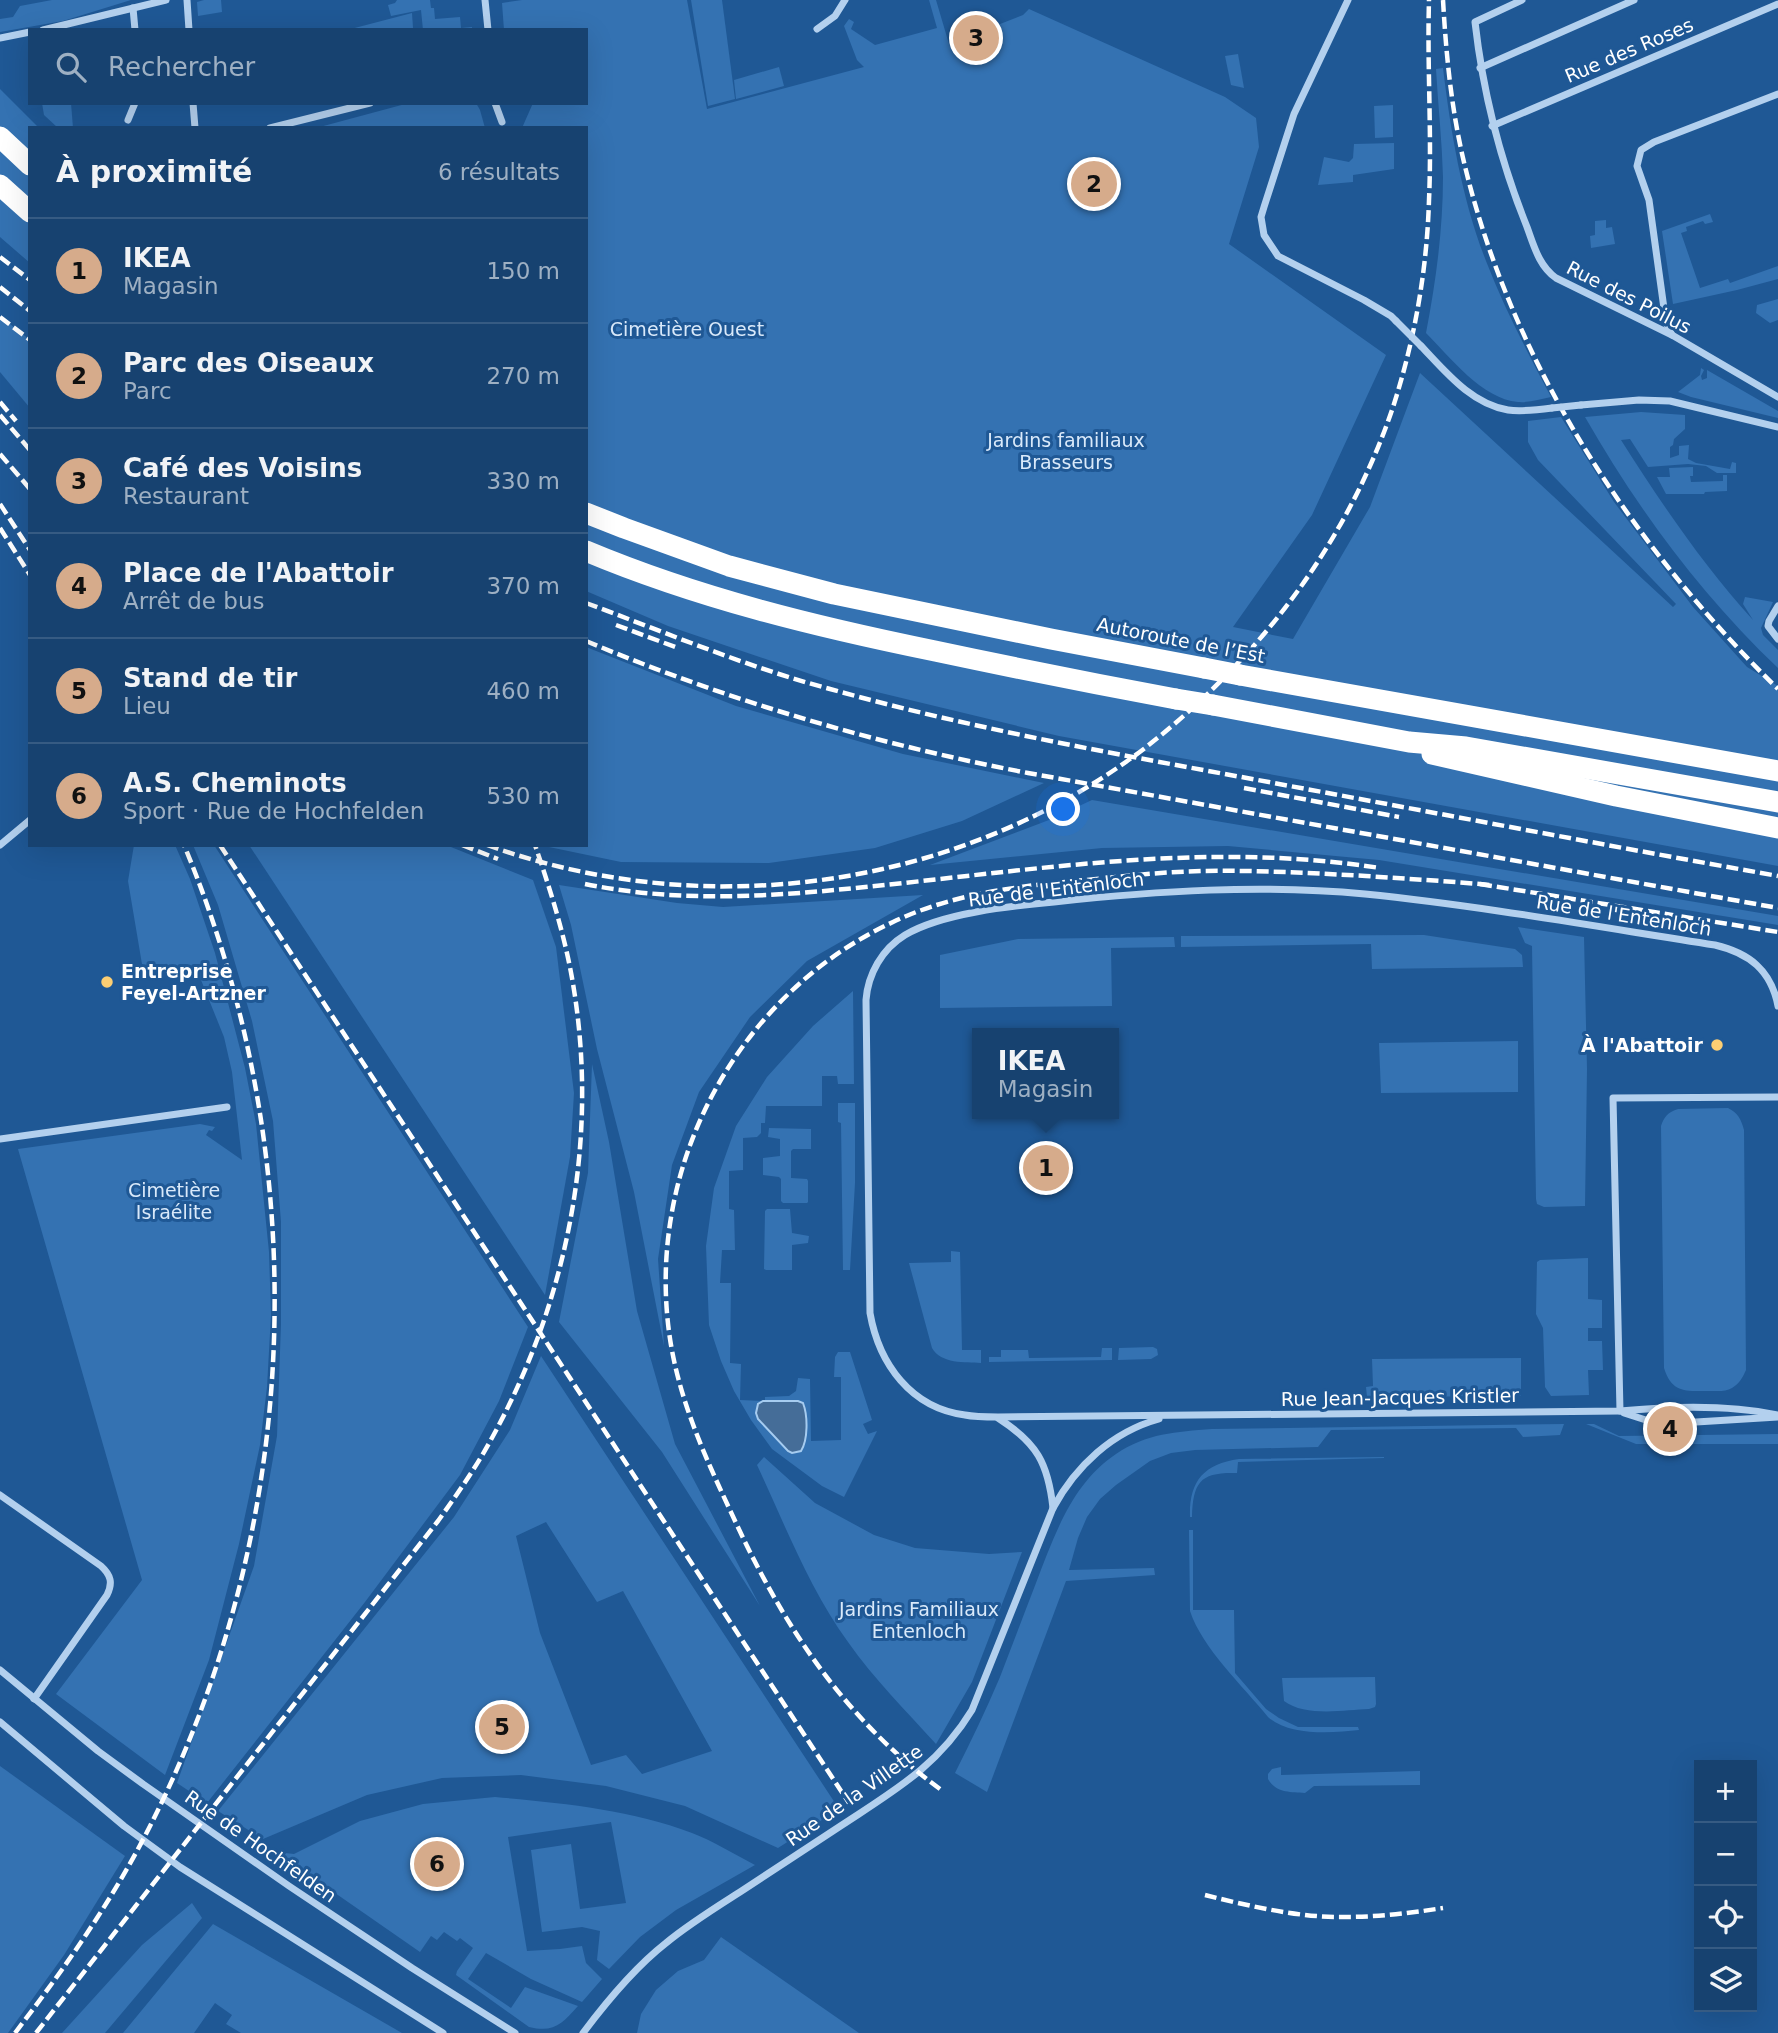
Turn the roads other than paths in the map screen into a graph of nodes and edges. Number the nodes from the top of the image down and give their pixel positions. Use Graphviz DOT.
graph roads {
  1 [pos="166,0"];
  2 [pos="187,0"];
  3 [pos="485,0"];
  4 [pos="845,0"];
  5 [pos="1348,0"];
  6 [pos="1522,0"];
  7 [pos="1634,0"];
  8 [pos="1778,4"];
  9 [pos="133,8"];
  10 [pos="51,28"];
  11 [pos="135,28"];
  12 [pos="189,28"];
  13 [pos="488,28"];
  14 [pos="817,29"];
  15 [pos="28,32"];
  16 [pos="0,38"];
  17 [pos="1480,68"];
  18 [pos="1778,94"];
  19 [pos="134,105"];
  20 [pos="193,105"];
  21 [pos="362,105"];
  22 [pos="496,105"];
  23 [pos="128,120"];
  24 [pos="502,122"];
  25 [pos="195,126"];
  26 [pos="278,126"];
  27 [pos="1492,126"];
  28 [pos="0,137"];
  29 [pos="28,163"];
  30 [pos="0,185"];
  31 [pos="28,210"];
  32 [pos="1672,335"];
  33 [pos="1778,397"];
  34 [pos="1778,427"];
  35 [pos="588,514"];
  36 [pos="588,552"];
  37 [pos="1778,606"];
  38 [pos="1778,639"];
  39 [pos="1409,742"];
  40 [pos="1778,772"];
  41 [pos="1778,802"];
  42 [pos="28,822"];
  43 [pos="1778,828"];
  44 [pos="0,845"];
  45 [pos="1777,1000"];
  46 [pos="1778,1097"];
  47 [pos="227,1107"];
  48 [pos="0,1139"];
  49 [pos="1620,1412"];
  50 [pos="1180,1415"];
  51 [pos="1778,1416"];
  52 [pos="998,1418"];
  53 [pos="0,1495"];
  54 [pos="1053,1508"];
  55 [pos="0,1670"];
  56 [pos="34,1699"];
  57 [pos="0,1722"];
  58 [pos="443,2033"];
  59 [pos="515,2033"];
  60 [pos="583,2033"];
  1 -- 9 [label="street"];
  2 -- 12 [label="street"];
  3 -- 13 [label="street"];
  4 -- 14 [label="street"];
  5 -- 34 [label="street, bridge"];
  6 -- 17 [label="street, Rue des Poilus"];
  7 -- 17 [label="street"];
  8 -- 27 [label="street, Rue des Roses"];
  9 -- 10 [label="street"];
  9 -- 11 [label="street"];
  15 -- 16 [label="street"];
  17 -- 27 [label="street, Rue des Poilus"];
  18 -- 32 [label="street"];
  19 -- 23 [label="street"];
  20 -- 25 [label="street"];
  21 -- 26 [label="street"];
  22 -- 24 [label="street"];
  27 -- 32 [label="street, Rue des Poilus"];
  28 -- 29 [label="highway"];
  30 -- 31 [label="highway"];
  32 -- 33 [label="street, Rue des Poilus"];
  35 -- 40 [label="highway, Autoroute de l’Est, bridge"];
  36 -- 39 [label="highway, bridge"];
  37 -- 38 [label="street"];
  39 -- 41 [label="highway"];
  39 -- 43 [label="highway"];
  42 -- 44 [label="street"];
  45 -- 52 [label="street, Rue de l'Entenloch"];
  46 -- 49 [label="street"];
  47 -- 48 [label="street"];
  49 -- 50 [label="street, Rue Jean-Jacques Kristler"];
  49 -- 51 [label="street, Rue Jean-Jacques Kristler"];
  49 -- 51 [label="street, Rue Jean-Jacques Kristler"];
  50 -- 52 [label="street, Rue de l'Entenloch"];
  50 -- 54 [label="street, Rue de la Villette"];
  52 -- 54 [label="street"];
  53 -- 56 [label="street"];
  54 -- 60 [label="street, Rue de la Villette"];
  55 -- 56 [label="street, Rue de Hochfelden"];
  56 -- 59 [label="street, Rue de Hochfelden"];
  57 -- 58 [label="street"];
}
